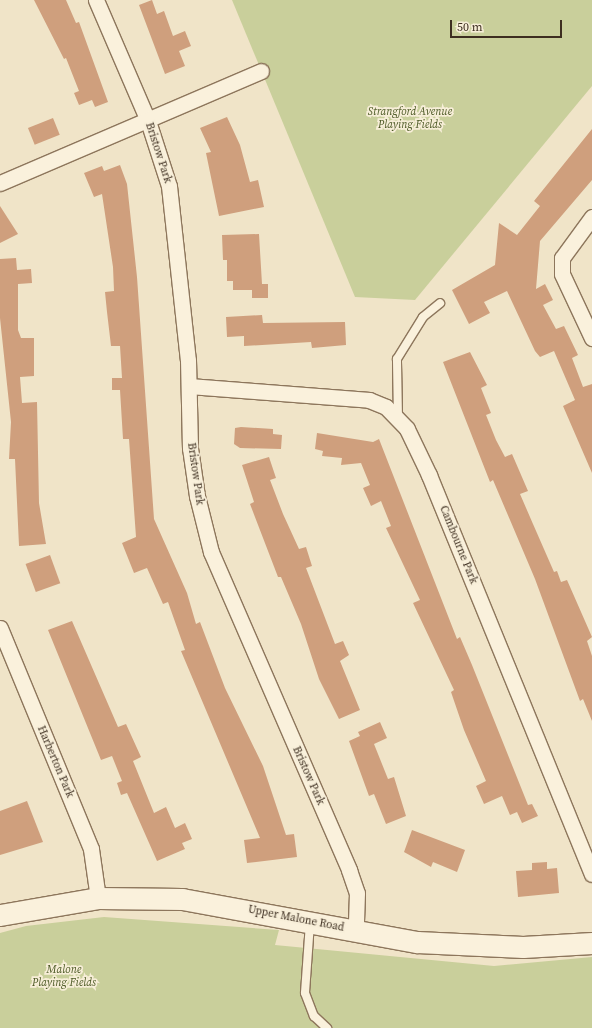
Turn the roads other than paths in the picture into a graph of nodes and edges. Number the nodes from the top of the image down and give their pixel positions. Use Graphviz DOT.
graph roads {
  1 [pos="96,0"];
  2 [pos="261,71"];
  3 [pos="148,121"];
  4 [pos="0,183"];
  5 [pos="592,217"];
  6 [pos="440,303"];
  7 [pos="592,338"];
  8 [pos="189,386"];
  9 [pos="398,420"];
  10 [pos="0,628"];
  11 [pos="592,874"];
  12 [pos="98,898"];
  13 [pos="0,915"];
  14 [pos="310,922"];
  15 [pos="356,931"];
  16 [pos="592,943"];
  17 [pos="327,1028"];
  1 -- 3 [label="street, Bristow Park"];
  2 -- 3 [label="street"];
  3 -- 4 [label="street"];
  3 -- 8 [label="street, Bristow Park"];
  5 -- 7 [label="street"];
  6 -- 9 [label="lane"];
  8 -- 9 [label="street, Cambourne Park"];
  8 -- 15 [label="street, Bristow Park"];
  9 -- 11 [label="street, Cambourne Park"];
  10 -- 12 [label="street, Harberton Park"];
  12 -- 13 [label="main road, Upper Malone Road"];
  12 -- 14 [label="main road, Upper Malone Road"];
  14 -- 15 [label="main road, Upper Malone Road"];
  14 -- 17 [label="lane"];
  15 -- 16 [label="main road, Upper Malone Road"];
}
